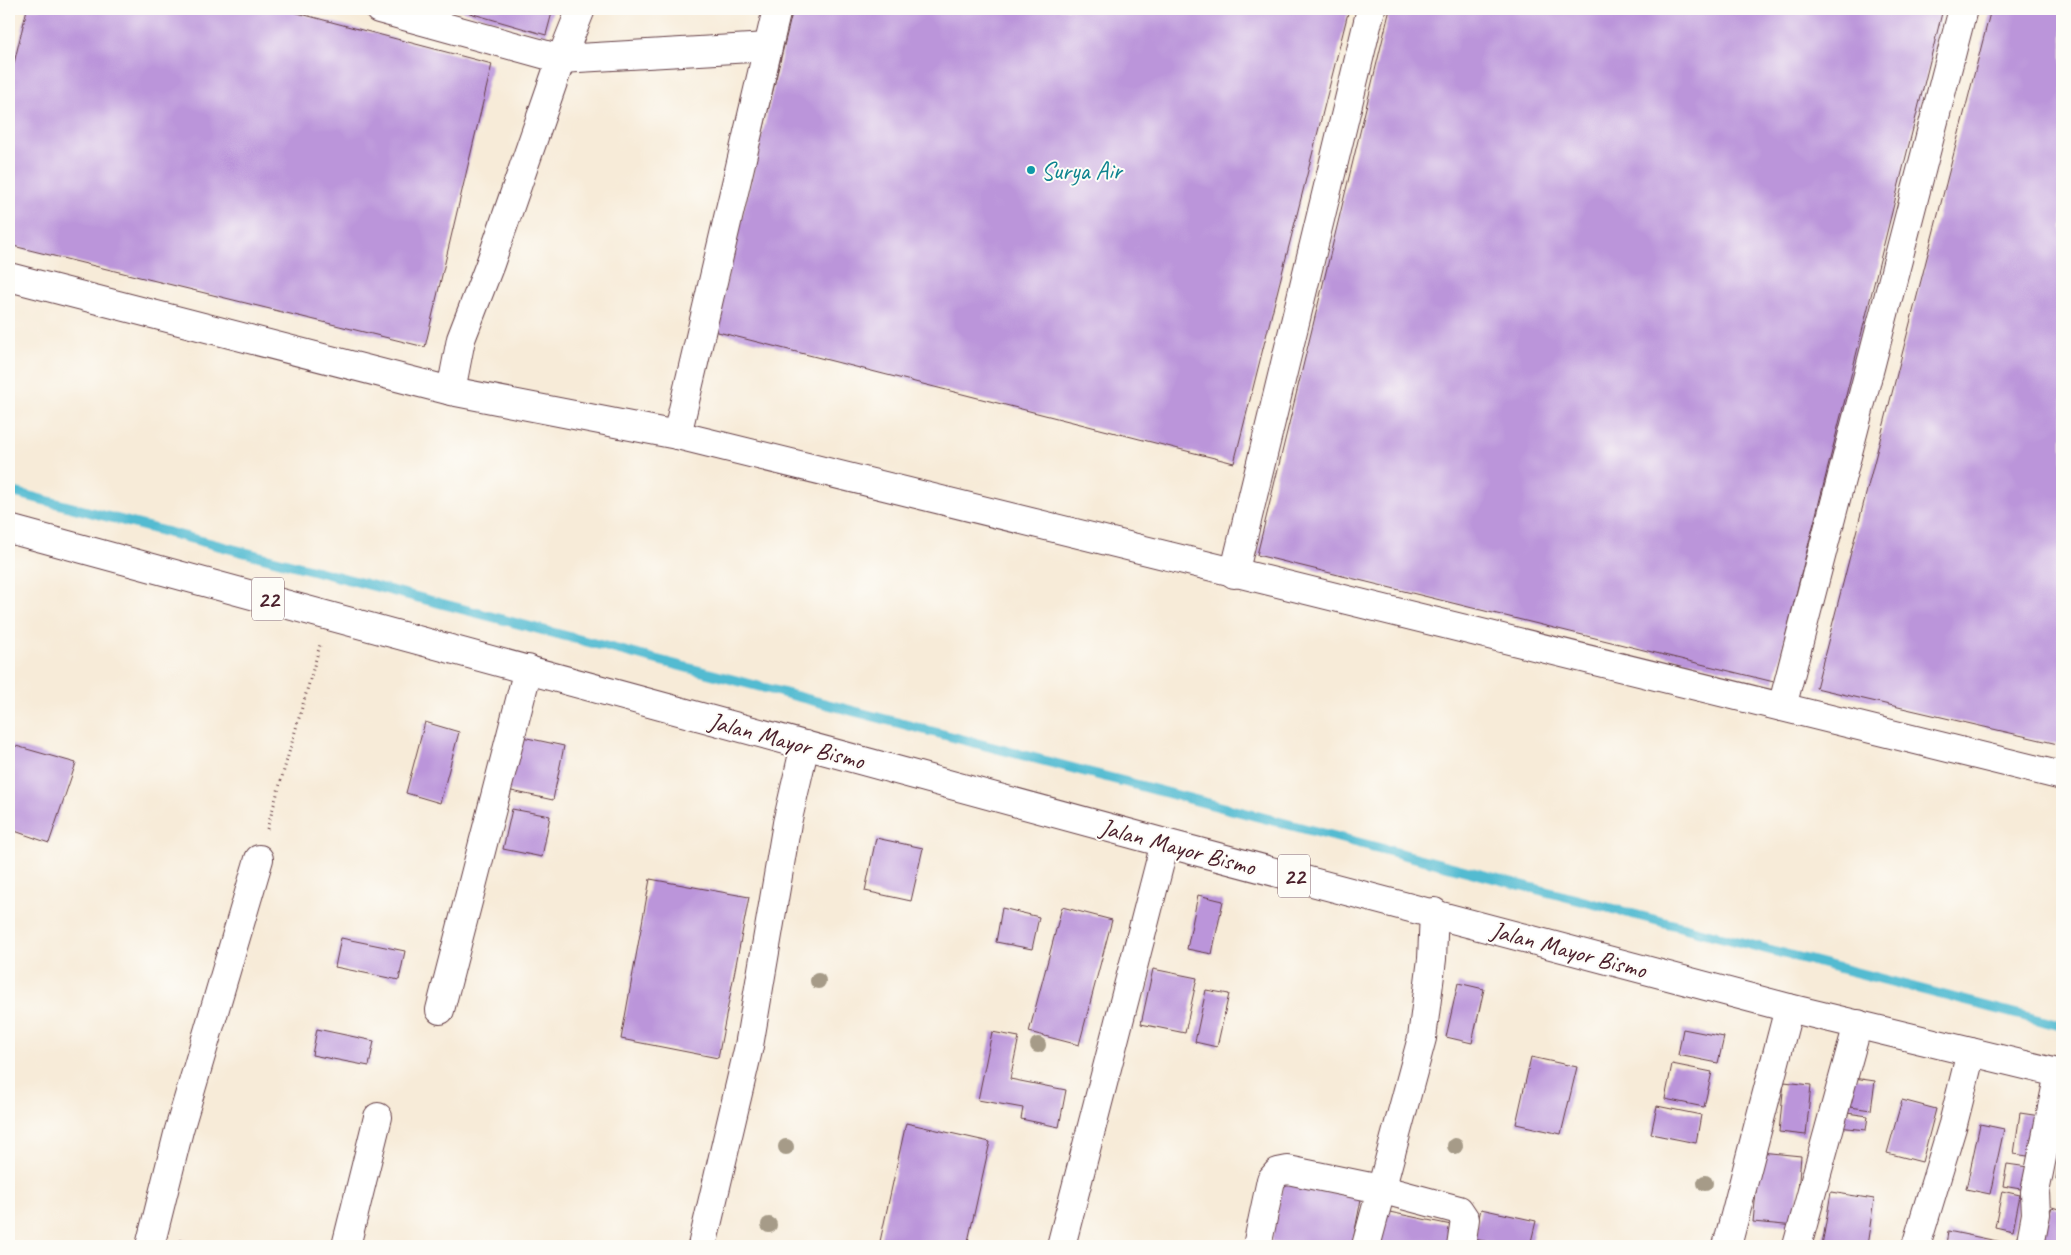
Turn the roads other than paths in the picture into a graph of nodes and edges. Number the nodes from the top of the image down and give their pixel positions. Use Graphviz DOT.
graph roads {
  1 [pos="379,9"];
  2 [pos="581,9"];
  3 [pos="777,9"];
  4 [pos="1371,9"];
  5 [pos="1963,9"];
  6 [pos="768,48"];
  7 [pos="561,59"];
  8 [pos="9,277"];
  9 [pos="451,391"];
  10 [pos="677,435"];
  11 [pos="9,529"];
  12 [pos="1234,574"];
  13 [pos="528,669"];
  14 [pos="1782,707"];
  15 [pos="805,744"];
  16 [pos="2062,776"];
  17 [pos="1165,843"];
  18 [pos="259,859"];
  19 [pos="1434,912"];
  20 [pos="1789,1008"];
  21 [pos="440,1010"];
  22 [pos="1858,1024"];
  23 [pos="1971,1052"];
  24 [pos="2061,1074"];
  25 [pos="378,1117"];
  26 [pos="1380,1189"];
  27 [pos="150,1246"];
  28 [pos="346,1246"];
  29 [pos="702,1246"];
  30 [pos="1061,1246"];
  31 [pos="1257,1246"];
  32 [pos="1366,1246"];
  33 [pos="1461,1246"];
  34 [pos="1727,1246"];
  35 [pos="1796,1246"];
  36 [pos="1916,1246"];
  37 [pos="2030,1246"];
  1 -- 7 [label="main road"];
  2 -- 7 [label="main road"];
  3 -- 6 [label="main road"];
  4 -- 12 [label="main road"];
  5 -- 14 [label="main road"];
  6 -- 7 [label="main road"];
  6 -- 10 [label="main road"];
  7 -- 9 [label="main road"];
  8 -- 9 [label="main road"];
  9 -- 10 [label="main road"];
  10 -- 12 [label="main road"];
  11 -- 13 [label="main road, 22"];
  12 -- 14 [label="main road"];
  13 -- 15 [label="main road, Jalan Mayor Bismo / 22"];
  13 -- 21 [label="main road"];
  14 -- 16 [label="main road"];
  15 -- 17 [label="main road, Jalan Mayor Bismo / 22"];
  15 -- 29 [label="main road"];
  17 -- 19 [label="main road, Jalan Mayor Bismo / 22"];
  17 -- 30 [label="main road"];
  18 -- 27 [label="main road"];
  19 -- 20 [label="main road, Jalan Mayor Bismo / 22"];
  19 -- 26 [label="main road"];
  20 -- 22 [label="main road, Jalan Mayor Bismo / 22"];
  20 -- 34 [label="main road"];
  22 -- 23 [label="main road, Jalan Mayor Bismo / 22"];
  22 -- 35 [label="main road"];
  23 -- 24 [label="main road, Jalan Mayor Bismo / 22"];
  23 -- 36 [label="main road"];
  24 -- 37 [label="main road"];
  25 -- 28 [label="main road"];
  26 -- 31 [label="main road"];
  26 -- 32 [label="main road"];
  26 -- 33 [label="main road"];
}
